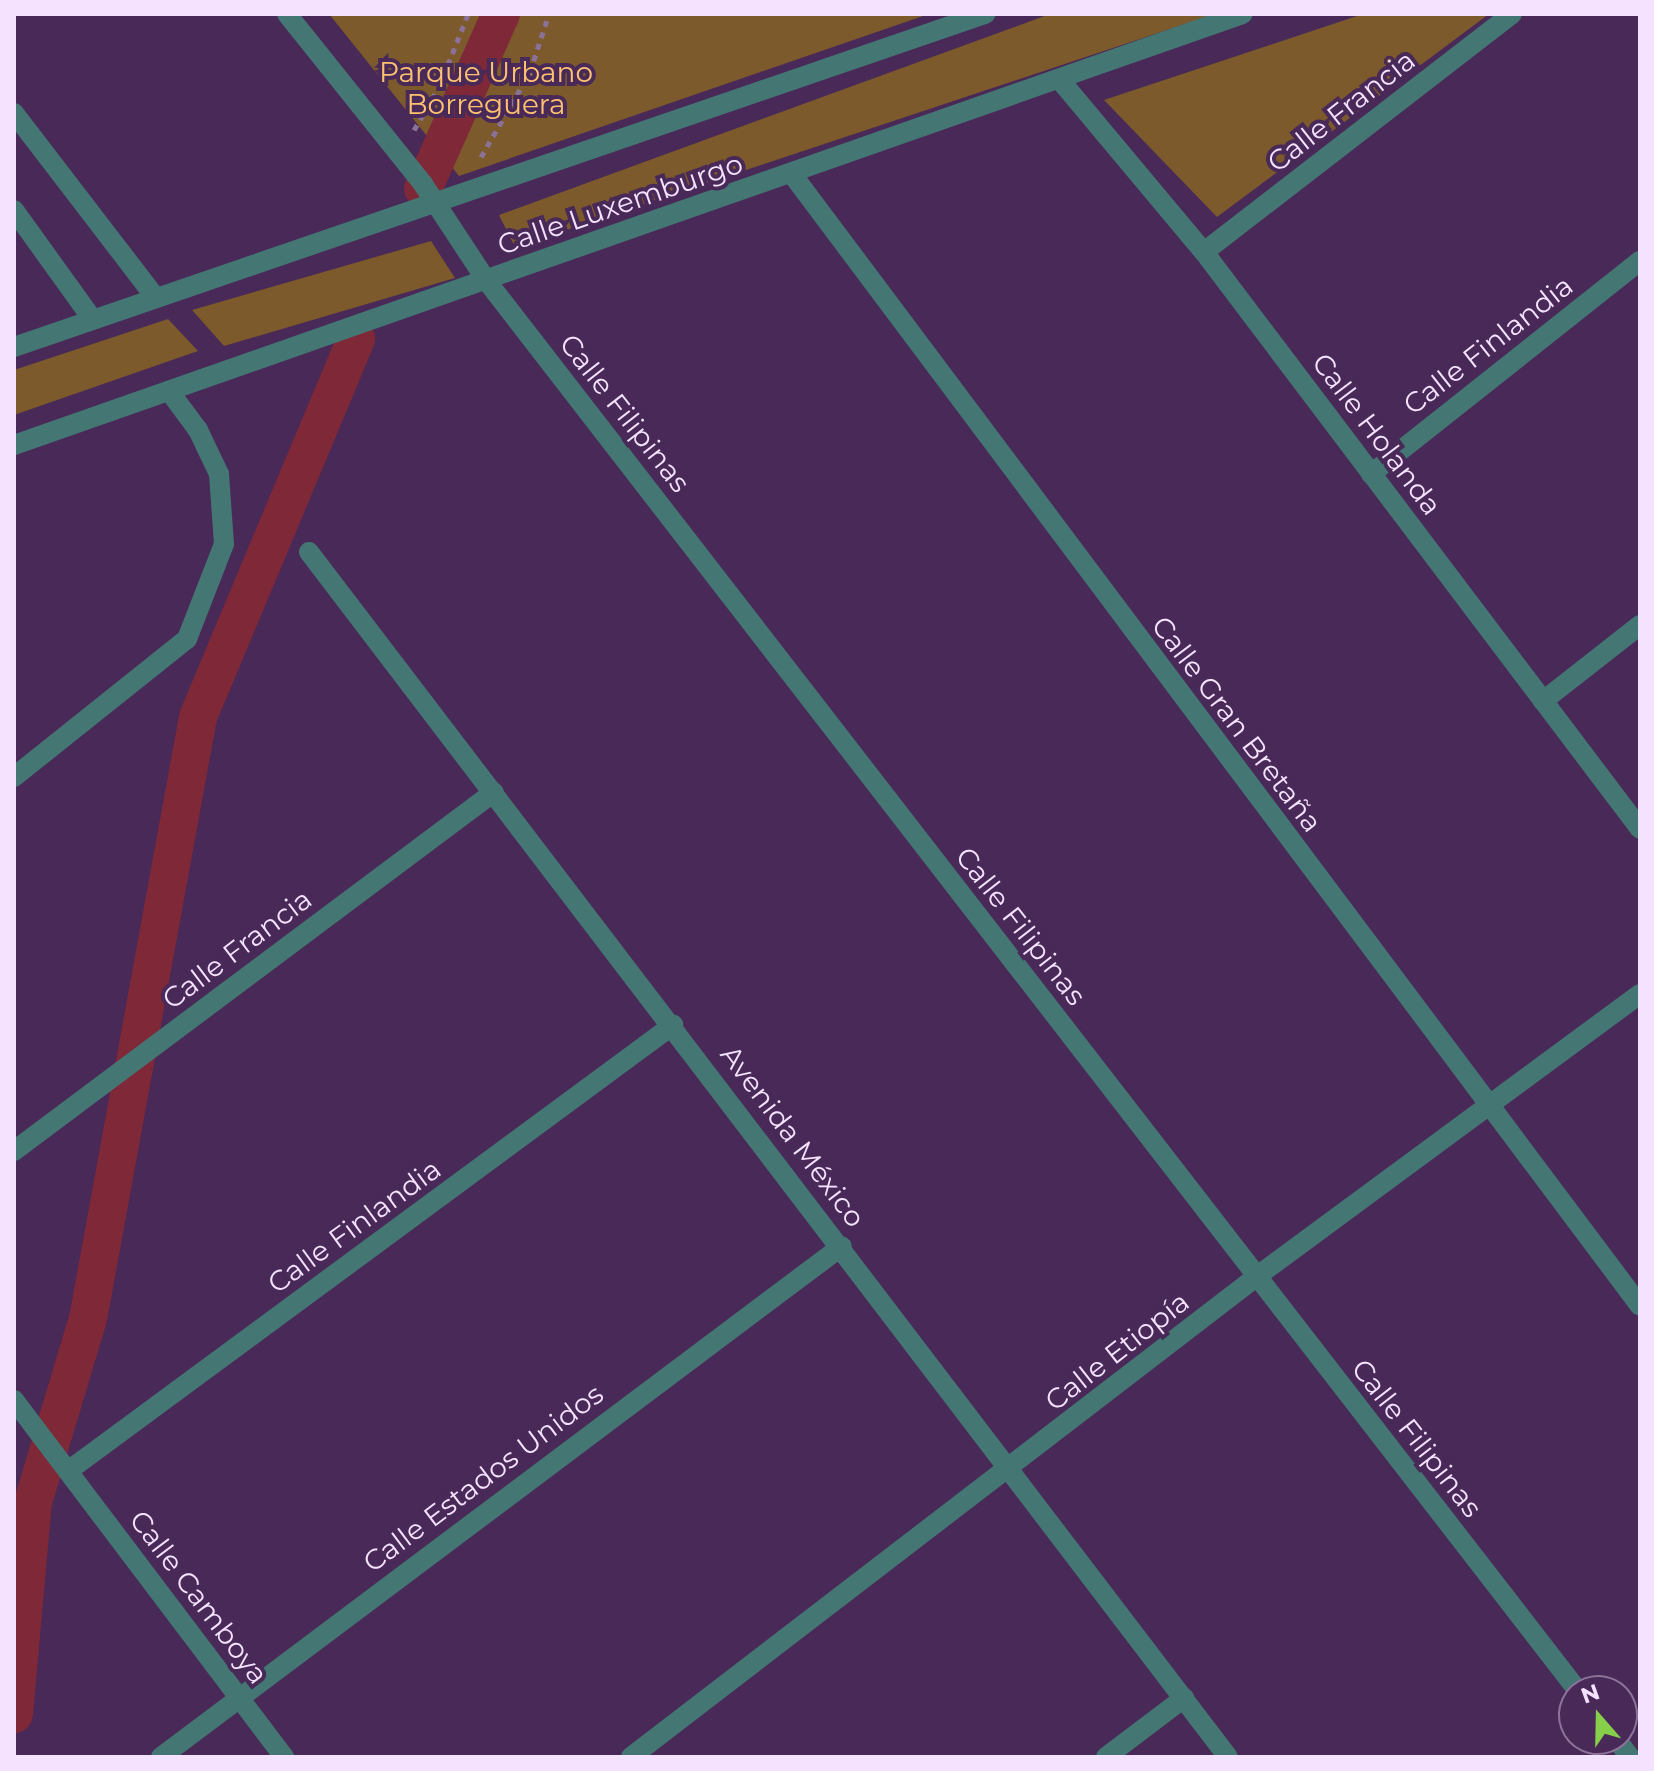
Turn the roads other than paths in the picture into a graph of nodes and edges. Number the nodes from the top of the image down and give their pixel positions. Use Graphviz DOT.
graph roads {
  1 [pos="287,14"];
  2 [pos="985,14"];
  3 [pos="1243,14"];
  4 [pos="1512,14"];
  5 [pos="1060,80"];
  6 [pos="14,113"];
  7 [pos="792,174"];
  8 [pos="431,196"];
  9 [pos="14,210"];
  10 [pos="1204,252"];
  11 [pos="1640,261"];
  12 [pos="486,280"];
  13 [pos="155,297"];
  14 [pos="93,320"];
  15 [pos="14,347"];
  16 [pos="169,391"];
  17 [pos="14,445"];
  18 [pos="1371,474"];
  19 [pos="309,552"];
  20 [pos="1640,625"];
  21 [pos="1543,701"];
  22 [pos="14,777"];
  23 [pos="494,792"];
  24 [pos="1640,829"];
  25 [pos="1640,994"];
  26 [pos="673,1025"];
  27 [pos="1489,1107"];
  28 [pos="14,1151"];
  29 [pos="842,1246"];
  30 [pos="1256,1277"];
  31 [pos="1640,1306"];
  32 [pos="14,1400"];
  33 [pos="1012,1469"];
  34 [pos="68,1471"];
  35 [pos="1566,1675"];
  36 [pos="238,1695"];
  37 [pos="1184,1698"];
  38 [pos="161,1757"];
  39 [pos="284,1757"];
  40 [pos="631,1757"];
  41 [pos="1106,1757"];
  42 [pos="1228,1757"];
  1 -- 8 [label="street, Calle Filipinas"];
  2 -- 8 [label="street"];
  3 -- 5 [label="street, Calle Luxemburgo"];
  4 -- 10 [label="street, Calle Francia"];
  5 -- 7 [label="street, Calle Luxemburgo"];
  5 -- 10 [label="street, Calle Holanda"];
  6 -- 13 [label="street"];
  7 -- 12 [label="street, Calle Luxemburgo"];
  7 -- 27 [label="street, Calle Gran Bretaña"];
  8 -- 12 [label="street, Calle Filipinas"];
  8 -- 13 [label="street"];
  9 -- 14 [label="street"];
  10 -- 18 [label="street, Calle Holanda"];
  11 -- 18 [label="street, Calle Finlandia"];
  12 -- 16 [label="street, Calle Luxemburgo"];
  12 -- 30 [label="street, Calle Filipinas"];
  13 -- 14 [label="street"];
  14 -- 15 [label="street"];
  16 -- 17 [label="street, Calle Luxemburgo"];
  16 -- 22 [label="street"];
  18 -- 21 [label="street, Calle Holanda"];
  19 -- 23 [label="street, Avenida México"];
  20 -- 21 [label="street"];
  21 -- 24 [label="street, Calle Holanda"];
  23 -- 26 [label="street, Avenida México"];
  23 -- 28 [label="street, Calle Francia"];
  25 -- 27 [label="street, Calle Etiopía"];
  26 -- 29 [label="street, Avenida México"];
  26 -- 34 [label="street, Calle Finlandia"];
  27 -- 30 [label="street, Calle Etiopía"];
  27 -- 31 [label="street, Calle Gran Bretaña"];
  29 -- 33 [label="street, Avenida México"];
  29 -- 36 [label="street, Calle Estados Unidos"];
  30 -- 33 [label="street, Calle Etiopía"];
  30 -- 35 [label="street, Calle Filipinas"];
  32 -- 34 [label="street, Calle Camboya"];
  33 -- 37 [label="street, Avenida México"];
  33 -- 40 [label="street, Calle Etiopía"];
  34 -- 36 [label="street, Calle Camboya"];
  36 -- 38 [label="street, Calle Estados Unidos"];
  36 -- 39 [label="street, Calle Camboya"];
  37 -- 41 [label="street"];
  37 -- 42 [label="street, Avenida México"];
}
